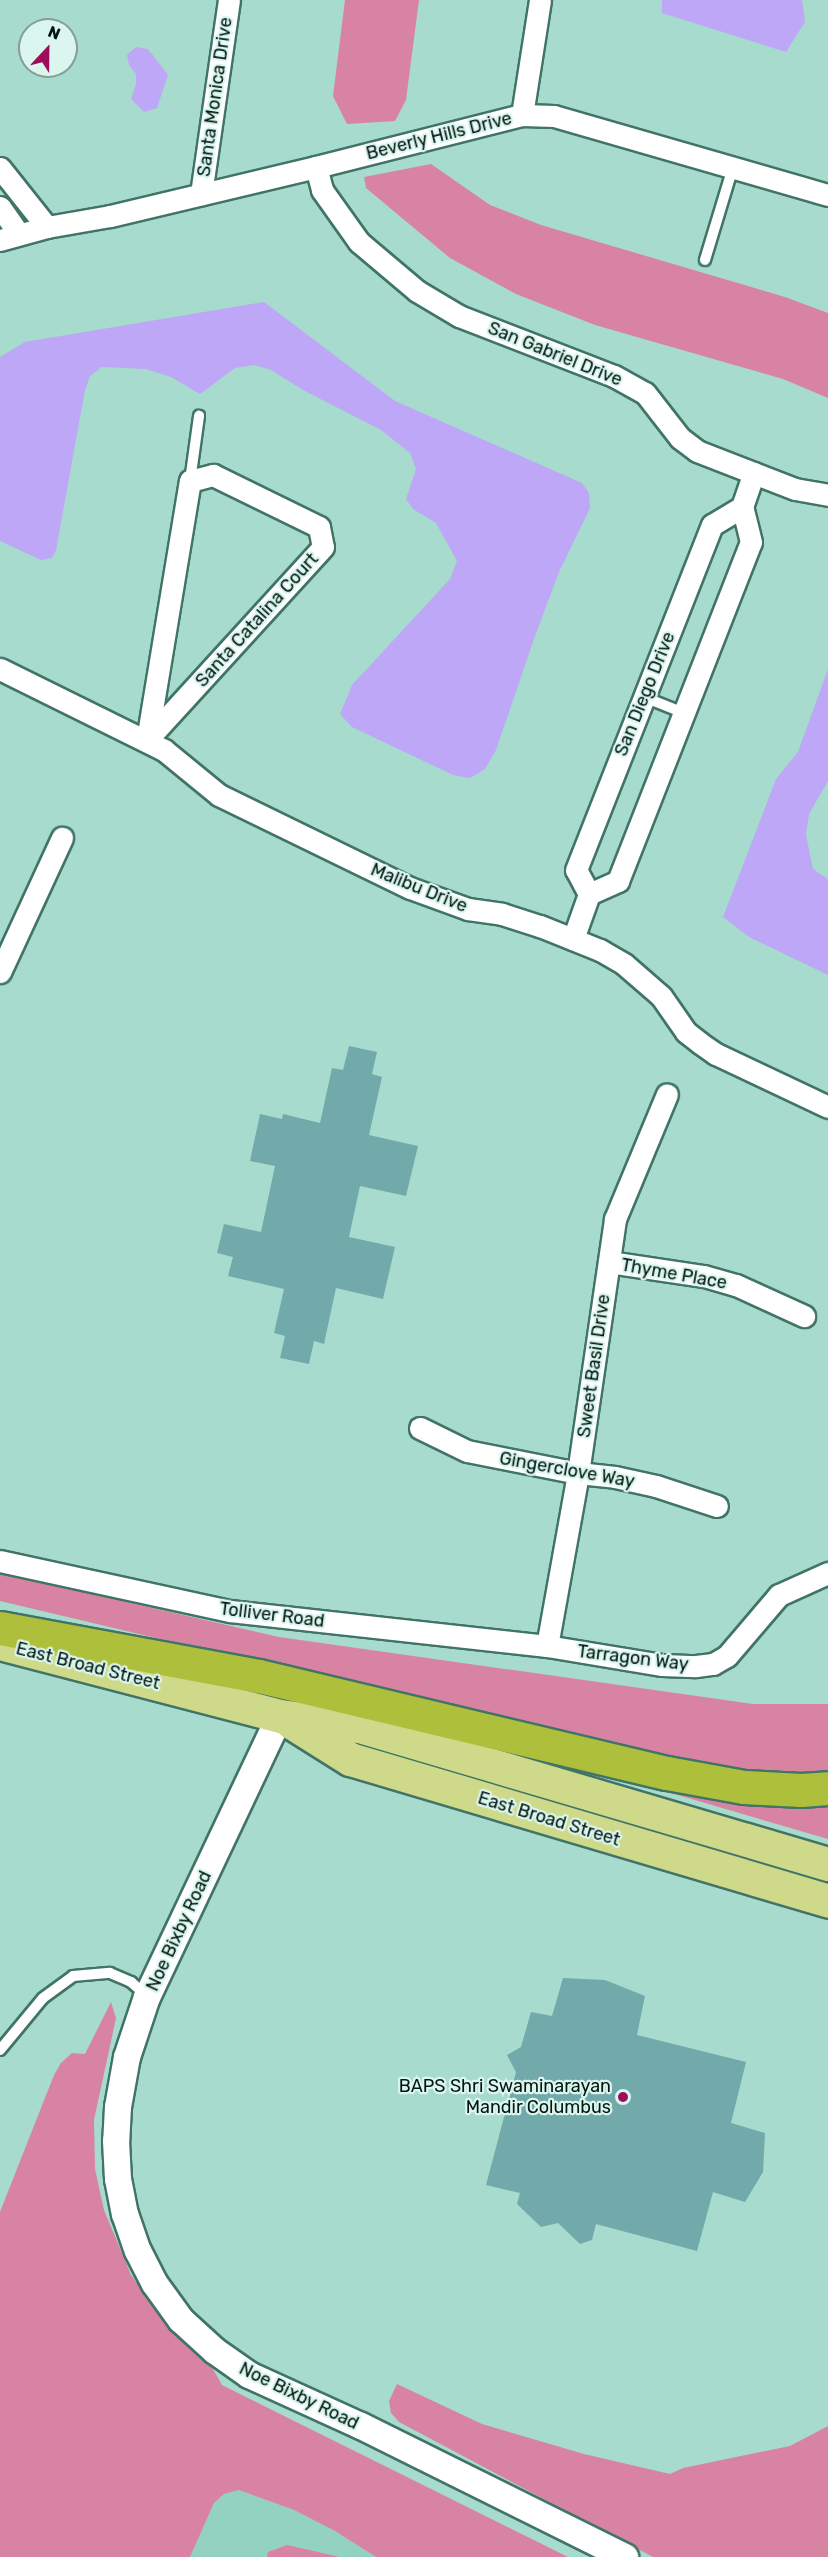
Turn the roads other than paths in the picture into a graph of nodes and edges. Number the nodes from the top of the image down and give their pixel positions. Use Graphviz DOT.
graph roads {
  1 [pos="229,0"];
  2 [pos="540,0"];
  3 [pos="522,115"];
  4 [pos="316,167"];
  5 [pos="733,167"];
  6 [pos="0,168"];
  7 [pos="201,194"];
  8 [pos="828,195"];
  9 [pos="0,207"];
  10 [pos="47,226"];
  11 [pos="10,237"];
  12 [pos="705,260"];
  13 [pos="199,416"];
  14 [pos="754,473"];
  15 [pos="190,481"];
  16 [pos="828,495"];
  17 [pos="742,507"];
  18 [pos="0,669"];
  19 [pos="644,697"];
  20 [pos="684,713"];
  21 [pos="147,740"];
  22 [pos="62,838"];
  23 [pos="589,894"];
  24 [pos="573,939"];
  25 [pos="6,944"];
  26 [pos="0,972"];
  27 [pos="667,1094"];
  28 [pos="828,1107"];
  29 [pos="609,1262"];
  30 [pos="804,1316"];
  31 [pos="420,1428"];
  32 [pos="578,1473"];
  33 [pos="717,1506"];
  34 [pos="0,1561"];
  35 [pos="828,1573"];
  36 [pos="0,1628"];
  37 [pos="0,1643"];
  38 [pos="547,1646"];
  39 [pos="280,1716"];
  40 [pos="828,1788"];
  41 [pos="828,1864"];
  42 [pos="828,1901"];
  43 [pos="147,1996"];
  44 [pos="0,2050"];
  45 [pos="625,2557"];
  1 -- 7 [label="street, Santa Monica Drive"];
  2 -- 3 [label="street"];
  3 -- 4 [label="street, Beverly Hills Drive"];
  3 -- 5 [label="street, Beverly Hills Drive"];
  4 -- 7 [label="street, Beverly Hills Drive"];
  4 -- 14 [label="street, San Gabriel Drive"];
  5 -- 8 [label="street, Beverly Hills Drive"];
  5 -- 12 [label="lane"];
  6 -- 10 [label="street"];
  7 -- 10 [label="street, Beverly Hills Drive"];
  9 -- 11 [label="street, Beverly Hills Drive"];
  10 -- 11 [label="street, Beverly Hills Drive"];
  13 -- 15 [label="lane"];
  14 -- 16 [label="street, San Gabriel Drive"];
  14 -- 17 [label="street"];
  15 -- 21 [label="street"];
  15 -- 21 [label="street, Santa Catalina Court"];
  17 -- 19 [label="street, San Diego Drive"];
  17 -- 20 [label="street"];
  18 -- 21 [label="street, Malibu Drive"];
  19 -- 20 [label="lane"];
  19 -- 23 [label="street, San Diego Drive"];
  20 -- 23 [label="street"];
  21 -- 24 [label="street, Malibu Drive"];
  22 -- 25 [label="street"];
  23 -- 24 [label="street"];
  24 -- 28 [label="street, Malibu Drive"];
  25 -- 26 [label="street"];
  27 -- 29 [label="street, Sweet Basil Drive"];
  29 -- 30 [label="street, Thyme Place"];
  29 -- 32 [label="street, Sweet Basil Drive"];
  31 -- 32 [label="street, Gingerclove Way"];
  32 -- 33 [label="street, Gingerclove Way"];
  32 -- 38 [label="street, Sweet Basil Drive"];
  34 -- 38 [label="street, Tolliver Road"];
  35 -- 38 [label="street, Tarragon Way"];
  36 -- 40 [label="highway"];
  37 -- 39 [label="main road, East Broad Street"];
  39 -- 41 [label="main road, East Broad Street"];
  39 -- 42 [label="main road, East Broad Street"];
  39 -- 43 [label="street, Noe Bixby Road"];
  43 -- 44 [label="lane"];
  43 -- 45 [label="street, Noe Bixby Road"];
}
